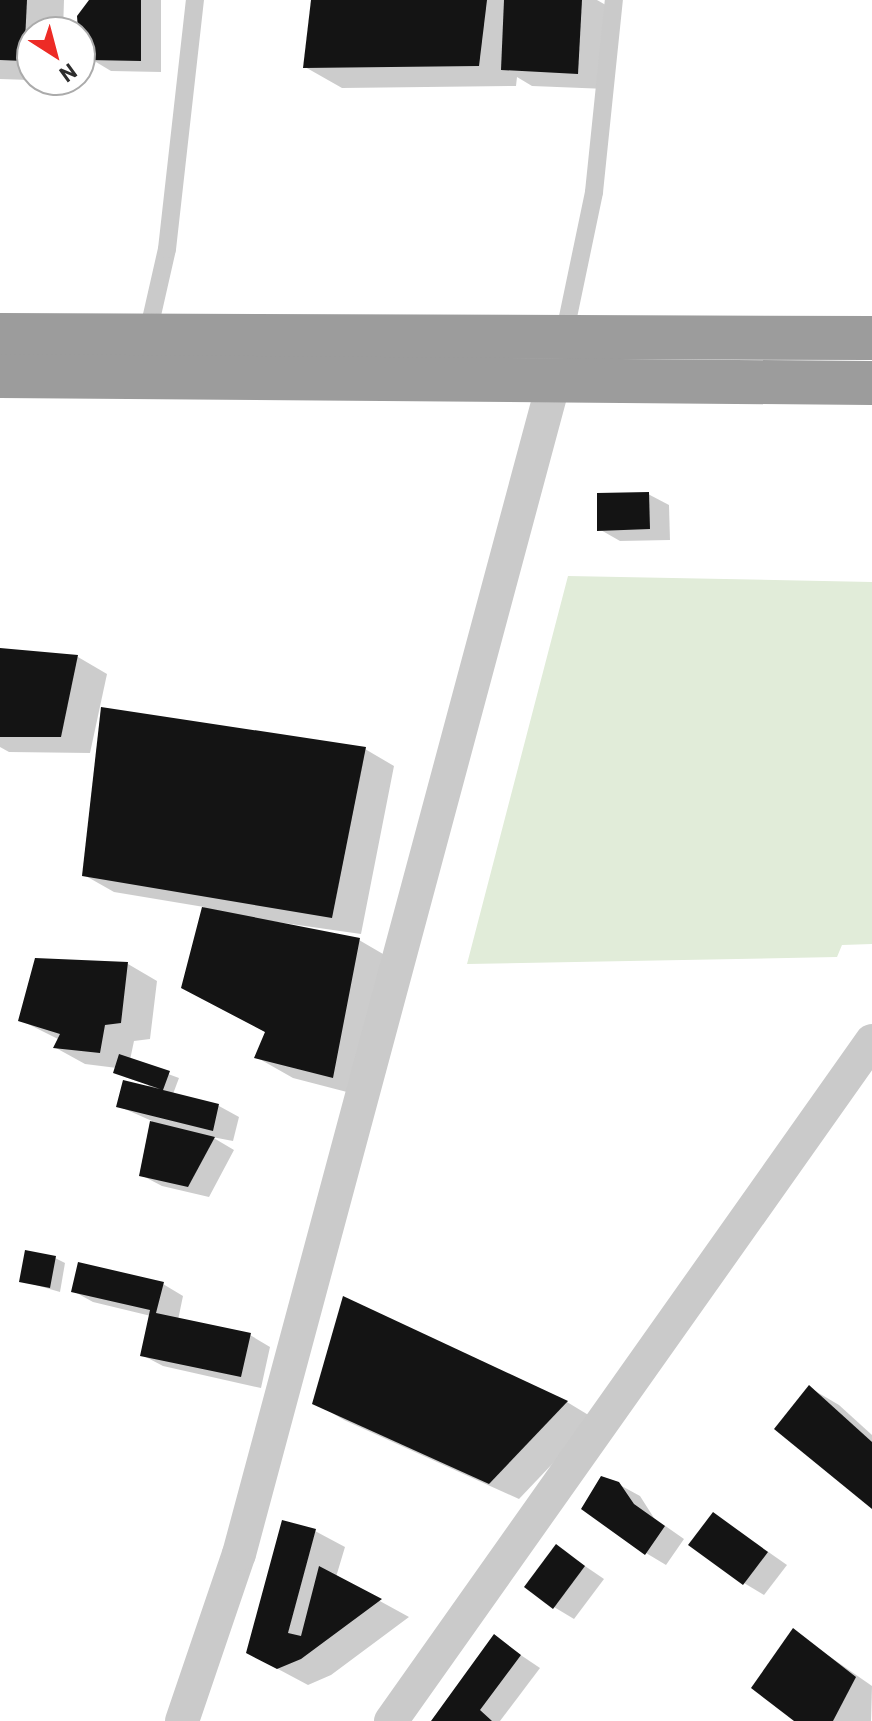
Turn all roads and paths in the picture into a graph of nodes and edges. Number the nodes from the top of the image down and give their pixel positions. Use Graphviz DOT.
graph roads {
  1 [pos="195,0"];
  2 [pos="614,0"];
  3 [pos="0,335"];
  4 [pos="564,336"];
  5 [pos="147,337"];
  6 [pos="872,338"];
  7 [pos="0,376"];
  8 [pos="554,381"];
  9 [pos="872,383"];
  10 [pos="872,1041"];
  11 [pos="182,1721"];
  12 [pos="391,1721"];
  1 -- 5 [label="lane"];
  2 -- 4 [label="lane"];
  3 -- 5 [label="highway"];
  4 -- 5 [label="highway"];
  4 -- 6 [label="highway"];
  7 -- 8 [label="highway"];
  8 -- 9 [label="highway"];
  8 -- 11 [label="street"];
  10 -- 12 [label="street"];
}
